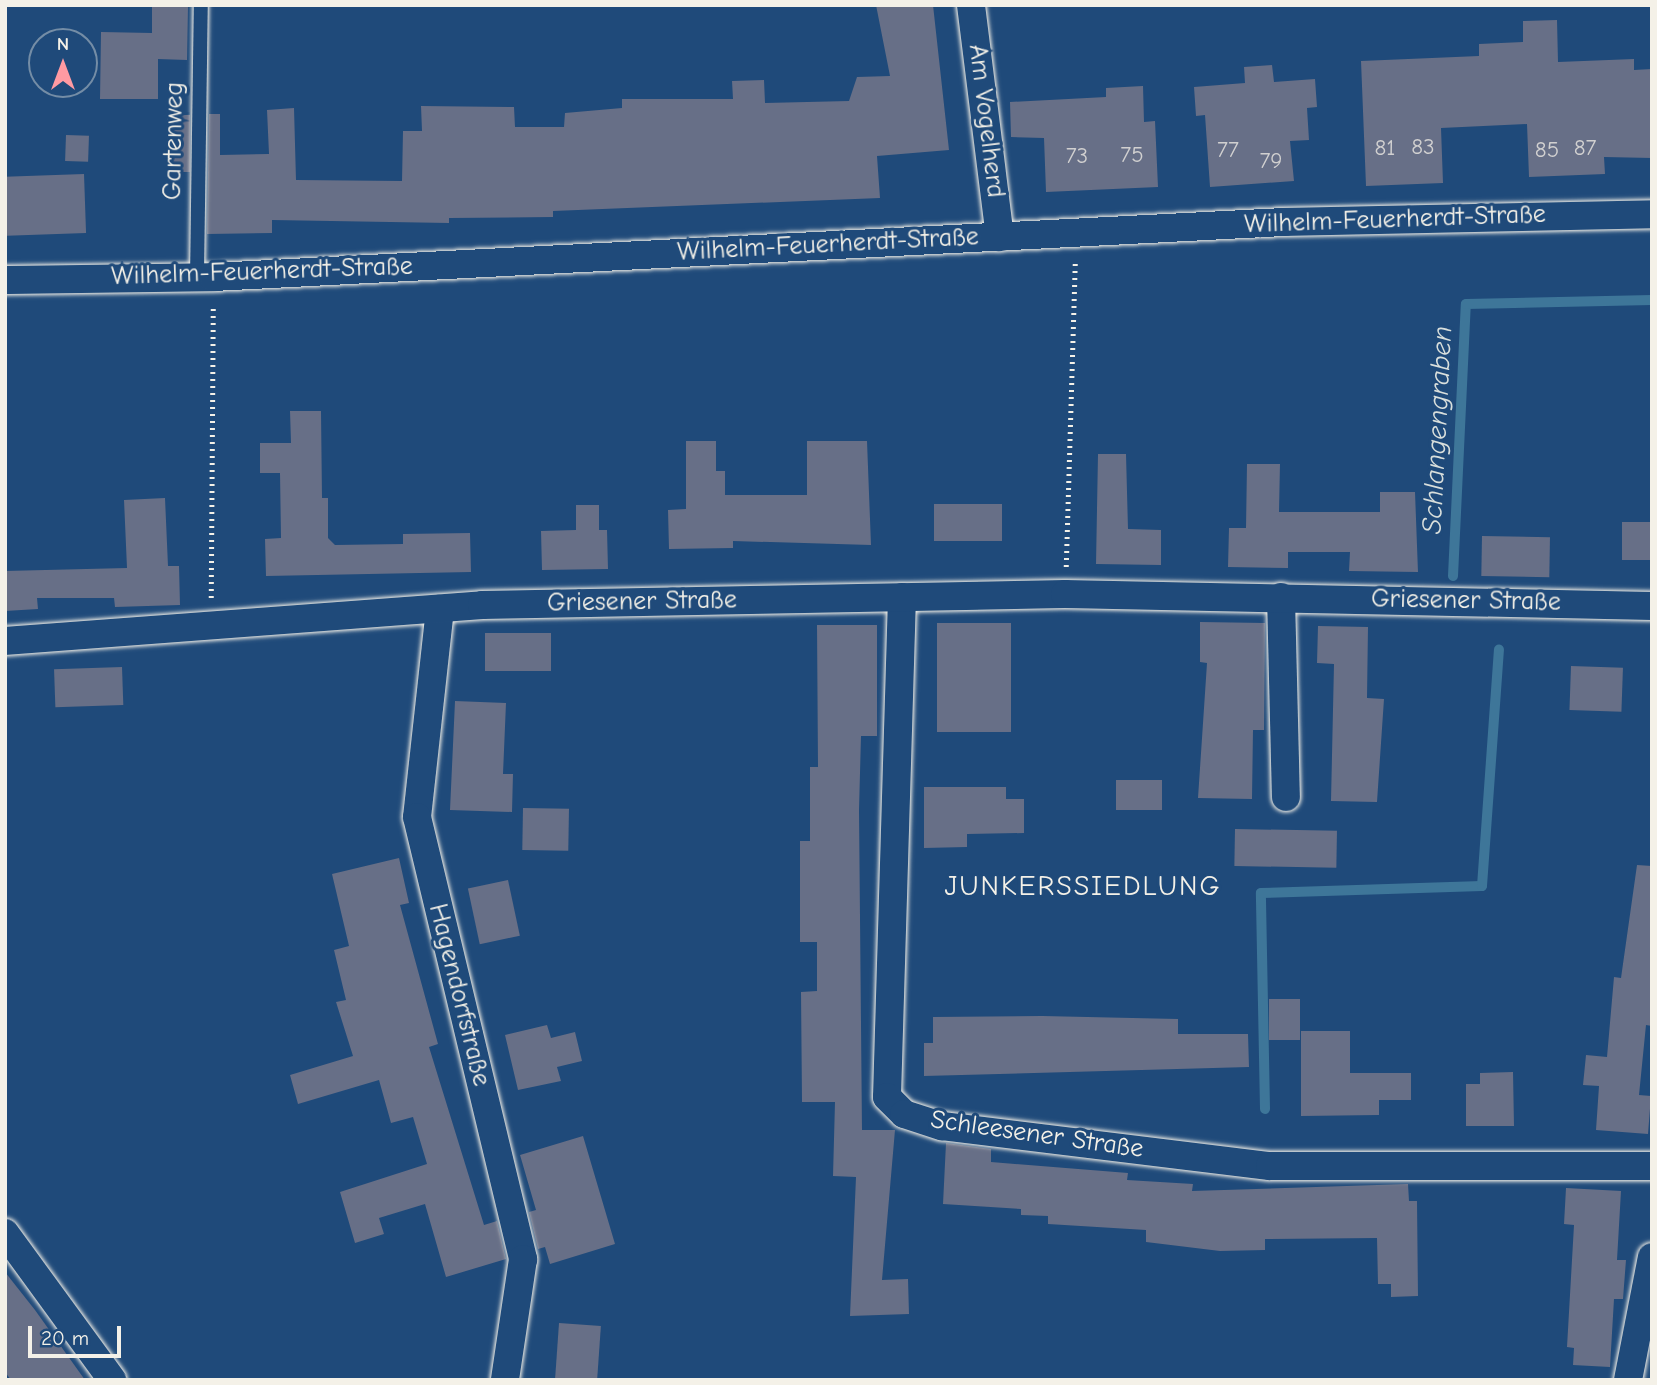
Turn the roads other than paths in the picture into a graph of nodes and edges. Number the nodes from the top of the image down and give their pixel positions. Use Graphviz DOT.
graph roads {
  1 [pos="201,5"];
  2 [pos="971,5"];
  3 [pos="1652,214"];
  4 [pos="1000,236"];
  5 [pos="205,277"];
  6 [pos="5,280"];
  7 [pos="902,597"];
  8 [pos="1281,597"];
  9 [pos="1652,606"];
  10 [pos="440,609"];
  11 [pos="5,641"];
  12 [pos="1286,797"];
  13 [pos="1652,1166"];
  14 [pos="5,1233"];
  15 [pos="1652,1256"];
  16 [pos="112,1380"];
  17 [pos="505,1380"];
  18 [pos="1628,1380"];
  1 -- 5 [label="lane, Gartenweg"];
  2 -- 4 [label="street, Am Vogelherd"];
  3 -- 4 [label="street, Wilhelm-Feuerherdt-Straße"];
  4 -- 5 [label="street, Wilhelm-Feuerherdt-Straße"];
  5 -- 6 [label="street, Wilhelm-Feuerherdt-Straße"];
  7 -- 8 [label="street, Griesener Straße"];
  7 -- 10 [label="street, Griesener Straße"];
  7 -- 13 [label="street, Schleesener Straße"];
  8 -- 9 [label="street, Griesener Straße"];
  8 -- 12 [label="street"];
  10 -- 11 [label="street, Griesener Straße"];
  10 -- 17 [label="street, Hagendorfstraße"];
  14 -- 16 [label="street"];
  15 -- 18 [label="street"];
}
